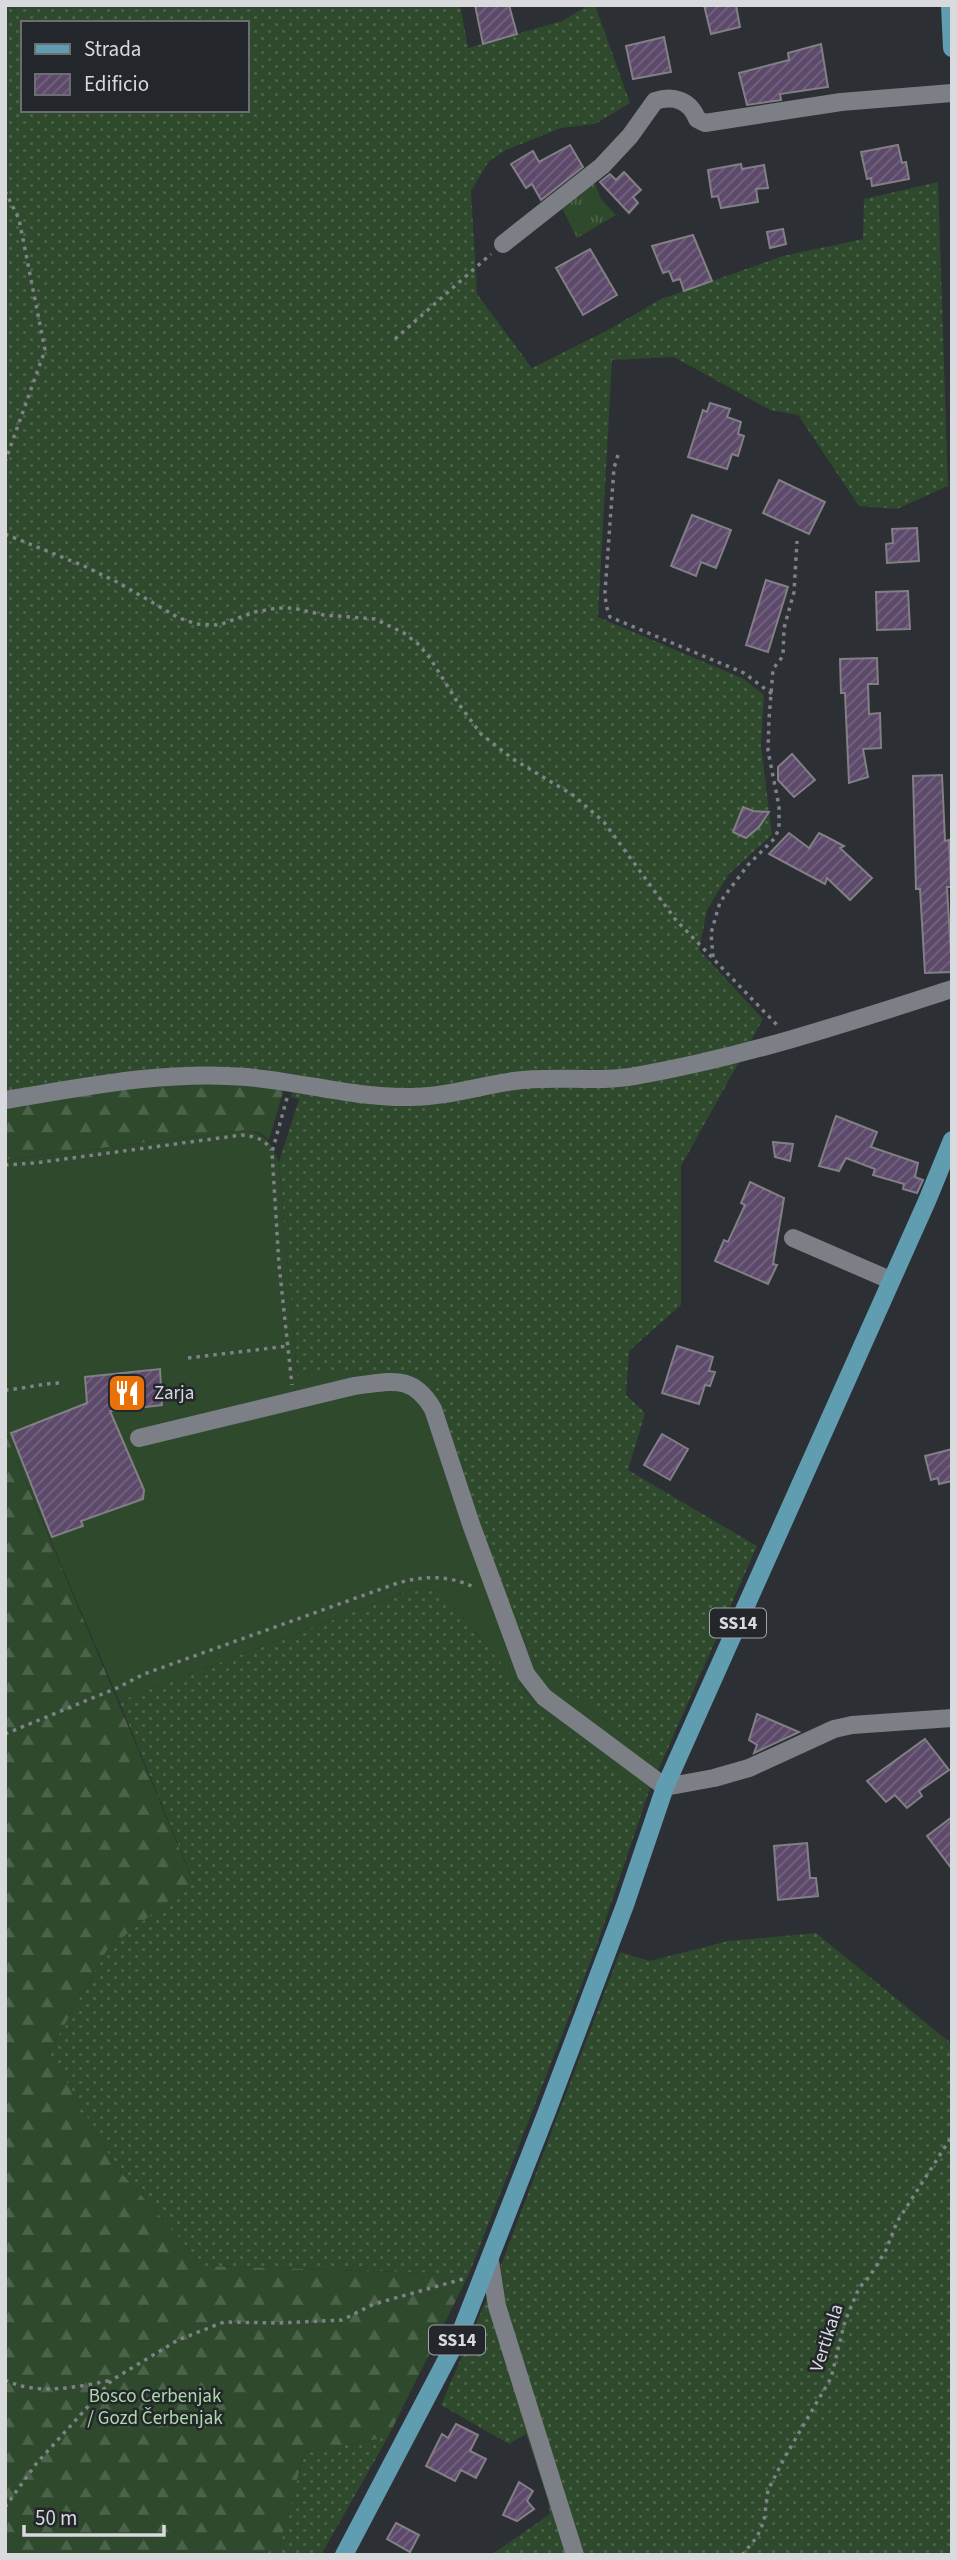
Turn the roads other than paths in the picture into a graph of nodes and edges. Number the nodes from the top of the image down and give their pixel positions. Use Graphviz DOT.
graph roads {
  1 [pos="950,5"];
  2 [pos="952,48"];
  3 [pos="952,93"];
  4 [pos="503,244"];
  5 [pos="952,989"];
  6 [pos="5,1100"];
  7 [pos="952,1140"];
  8 [pos="793,1238"];
  9 [pos="890,1280"];
  10 [pos="139,1438"];
  11 [pos="952,1718"];
  12 [pos="665,1787"];
  13 [pos="487,2267"];
  14 [pos="344,2555"];
  15 [pos="575,2555"];
  1 -- 2 [label="main road"];
  3 -- 4 [label="street"];
  5 -- 6 [label="street"];
  7 -- 9 [label="main road, SS14"];
  8 -- 9 [label="street"];
  9 -- 12 [label="main road, SS14"];
  10 -- 12 [label="street"];
  11 -- 12 [label="street"];
  12 -- 13 [label="main road, SS14"];
  13 -- 14 [label="main road, SS14"];
  13 -- 15 [label="street"];
}
